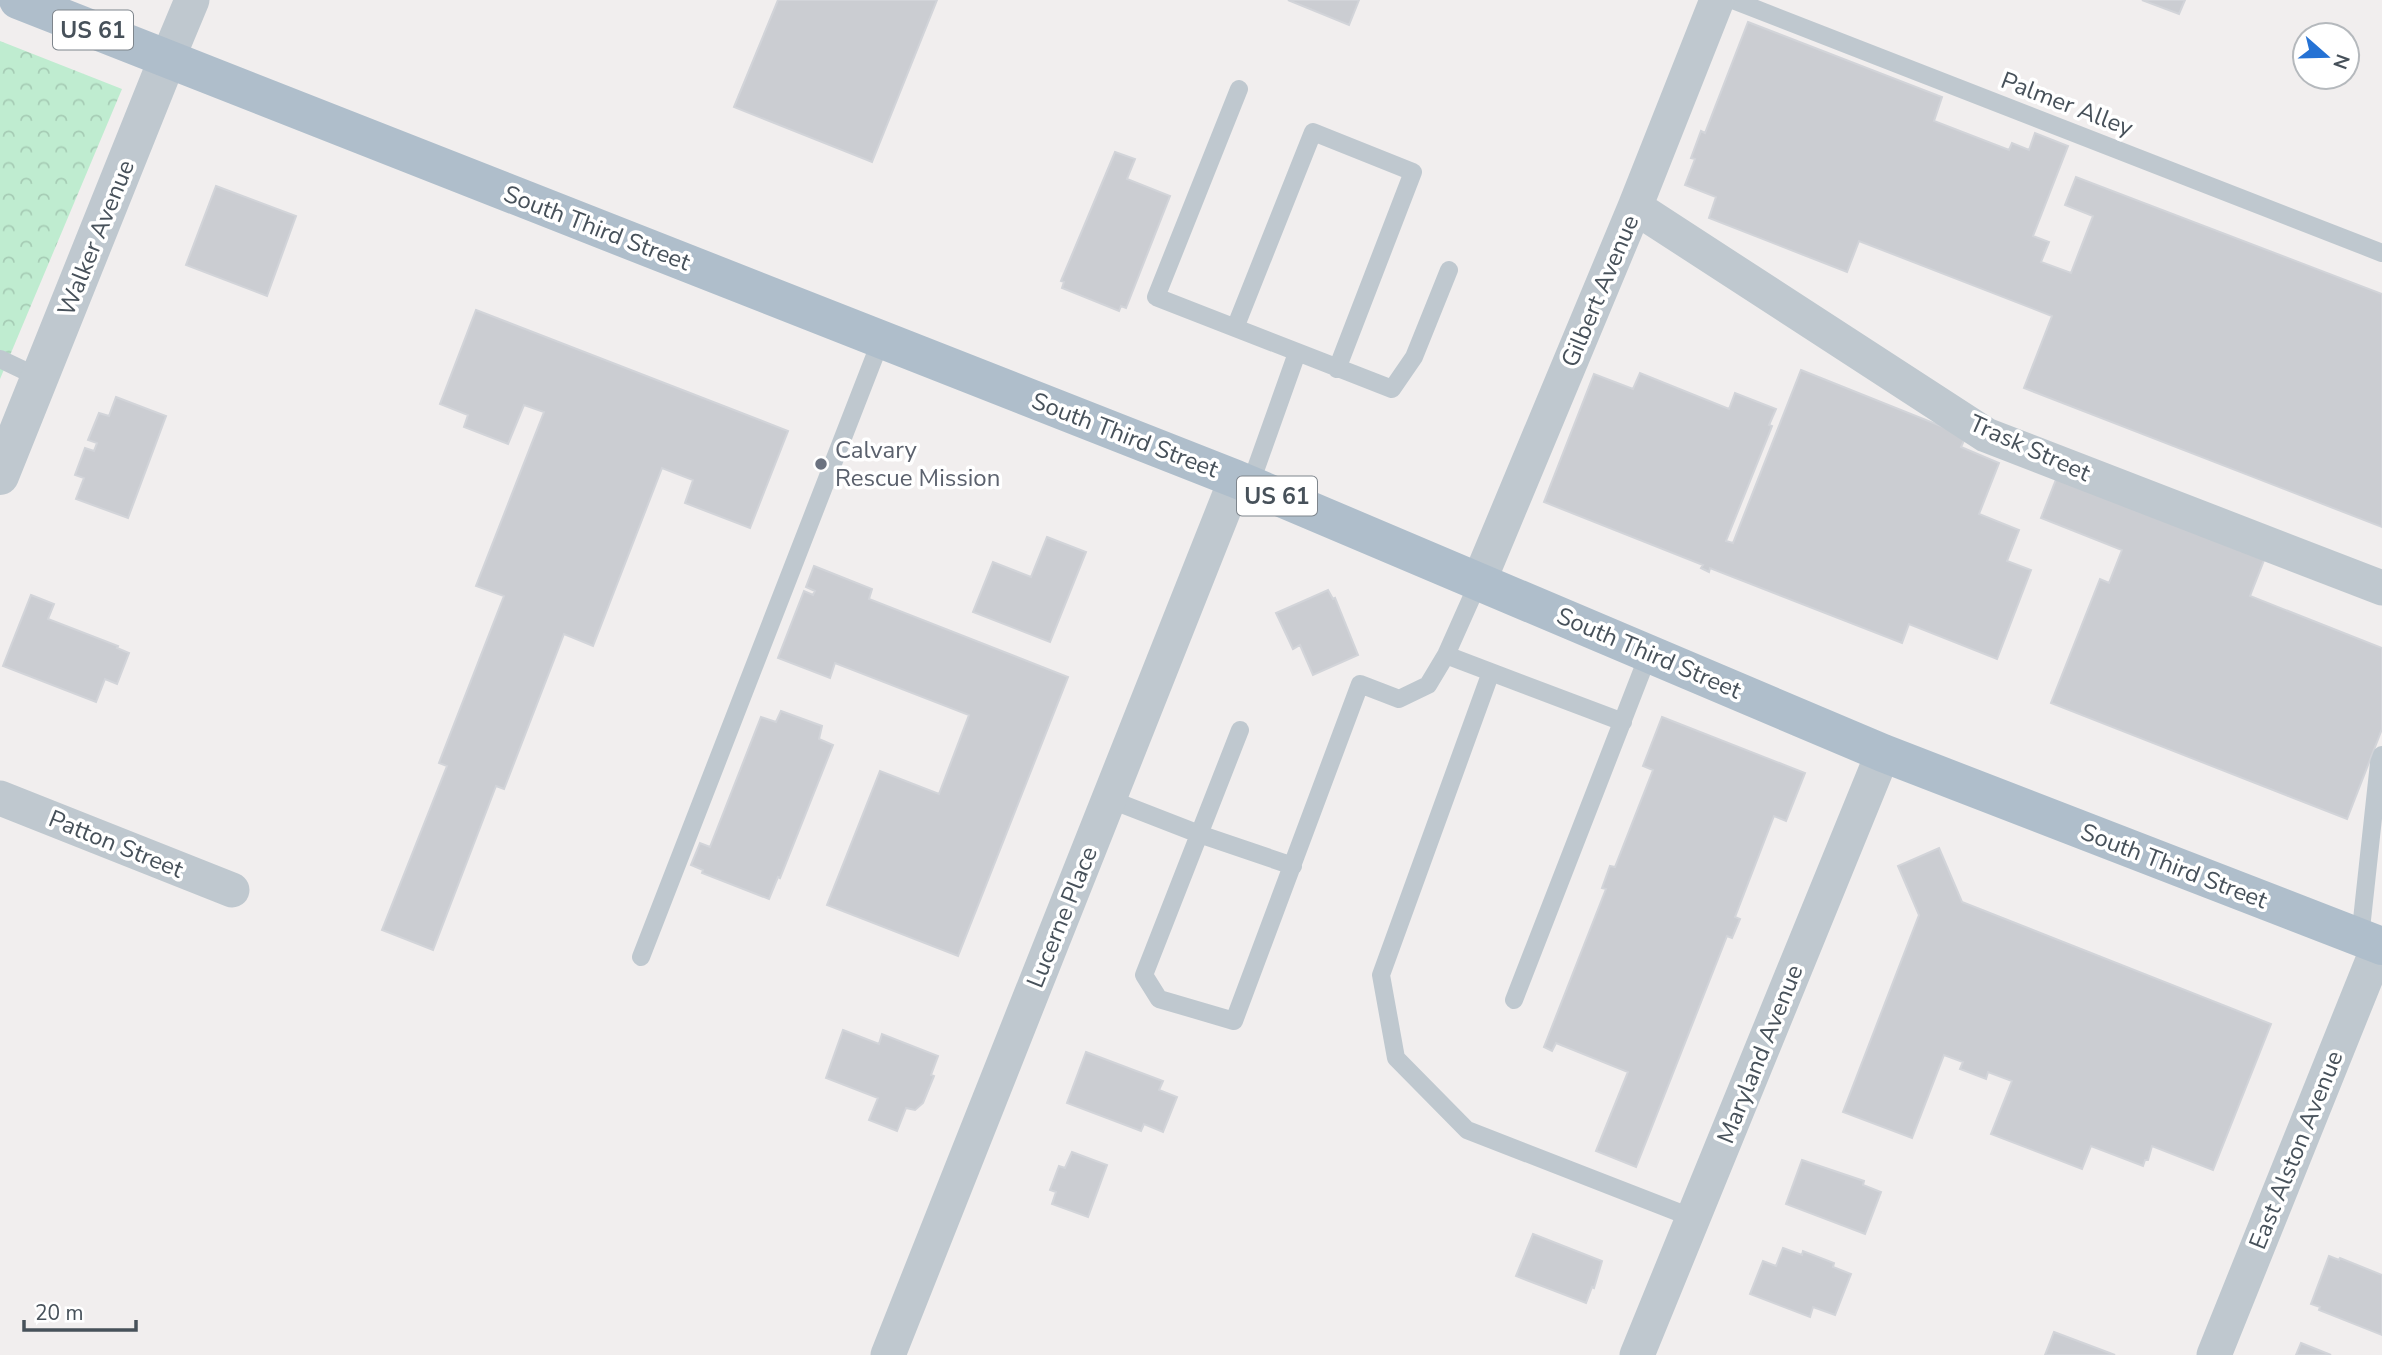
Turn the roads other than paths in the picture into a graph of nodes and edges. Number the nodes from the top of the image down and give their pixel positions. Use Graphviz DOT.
graph roads {
  1 [pos="18,0"];
  2 [pos="192,0"];
  3 [pos="1717,0"];
  4 [pos="1734,0"];
  5 [pos="167,60"];
  6 [pos="1239,89"];
  7 [pos="1635,207"];
  8 [pos="2382,253"];
  9 [pos="1450,270"];
  10 [pos="1236,328"];
  11 [pos="881,340"];
  12 [pos="1297,353"];
  13 [pos="0,359"];
  14 [pos="1337,369"];
  15 [pos="40,377"];
  16 [pos="0,476"];
  17 [pos="1243,482"];
  18 [pos="1479,581"];
  19 [pos="2382,588"];
  20 [pos="1649,653"];
  21 [pos="1446,654"];
  22 [pos="1492,672"];
  23 [pos="1623,722"];
  24 [pos="1240,730"];
  25 [pos="1883,753"];
  26 [pos="2382,755"];
  27 [pos="0,798"];
  28 [pos="1109,799"];
  29 [pos="1199,834"];
  30 [pos="1293,866"];
  31 [pos="232,890"];
  32 [pos="2374,943"];
  33 [pos="641,957"];
  34 [pos="1514,1000"];
  35 [pos="1693,1218"];
  36 [pos="888,1355"];
  37 [pos="1637,1355"];
  38 [pos="2214,1355"];
  1 -- 5 [label="main road, South Third Street / US 61"];
  2 -- 5 [label="street, Walker Avenue"];
  3 -- 7 [label="street, Gilbert Avenue"];
  4 -- 8 [label="lane, Palmer Alley"];
  5 -- 11 [label="main road, South Third Street / US 61"];
  5 -- 15 [label="street, Walker Avenue"];
  6 -- 10 [label="lane"];
  7 -- 18 [label="street, Gilbert Avenue"];
  7 -- 19 [label="street, Trask Street"];
  9 -- 14 [label="lane"];
  10 -- 12 [label="lane"];
  10 -- 14 [label="lane"];
  11 -- 17 [label="main road, South Third Street / US 61"];
  11 -- 33 [label="lane"];
  12 -- 14 [label="lane"];
  12 -- 17 [label="lane"];
  13 -- 15 [label="lane"];
  15 -- 16 [label="street, Walker Avenue"];
  17 -- 18 [label="main road, South Third Street / US 61"];
  17 -- 28 [label="street, Lucerne Place"];
  18 -- 20 [label="main road, South Third Street / US 61"];
  18 -- 21 [label="lane"];
  20 -- 23 [label="lane"];
  20 -- 25 [label="main road, South Third Street / US 61"];
  21 -- 22 [label="lane"];
  21 -- 30 [label="lane"];
  22 -- 23 [label="lane"];
  22 -- 35 [label="lane"];
  23 -- 34 [label="lane"];
  24 -- 29 [label="lane"];
  25 -- 32 [label="main road, South Third Street / US 61"];
  25 -- 35 [label="street, Maryland Avenue"];
  26 -- 32 [label="lane"];
  27 -- 31 [label="street, Patton Street"];
  28 -- 29 [label="lane"];
  28 -- 36 [label="street, Lucerne Place"];
  29 -- 30 [label="lane"];
  29 -- 30 [label="lane"];
  32 -- 38 [label="street, East Alston Avenue"];
  35 -- 37 [label="street, Maryland Avenue"];
}
